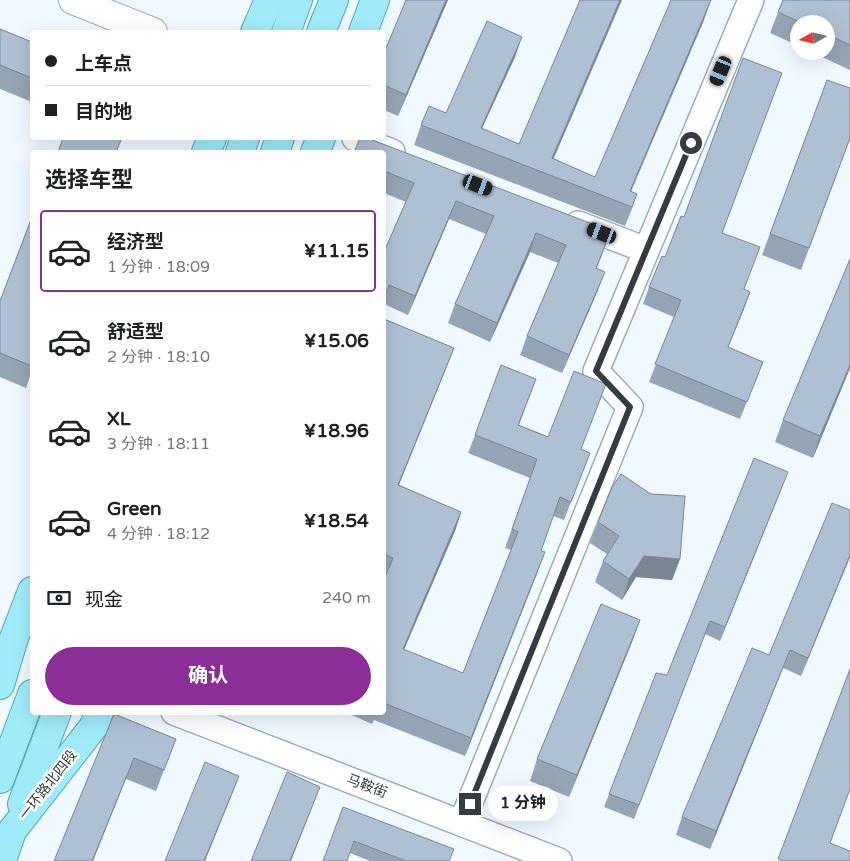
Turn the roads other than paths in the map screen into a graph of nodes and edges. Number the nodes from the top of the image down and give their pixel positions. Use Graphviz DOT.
graph roads {
  1 [pos="73,0"];
  2 [pos="269,0"];
  3 [pos="298,0"];
  4 [pos="375,0"];
  5 [pos="751,0"];
  6 [pos="148,30"];
  7 [pos="256,30"];
  8 [pos="287,30"];
  9 [pos="364,30"];
  10 [pos="360,140"];
  11 [pos="410,159"];
  12 [pos="555,215"];
  13 [pos="646,250"];
  14 [pos="30,595"];
  15 [pos="7,635"];
  16 [pos="0,685"];
  17 [pos="30,699"];
  18 [pos="57,715"];
  19 [pos="98,715"];
  20 [pos="182,715"];
  21 [pos="0,779"];
  22 [pos="462,822"];
  23 [pos="12,831"];
  24 [pos="2,861"];
  25 [pos="559,861"];
  1 -- 6 [label="street"];
  2 -- 7 [label="main road"];
  3 -- 8 [label="main road"];
  4 -- 9 [label="main road"];
  5 -- 13 [label="street"];
  10 -- 11 [label="street"];
  12 -- 13 [label="street"];
  13 -- 22 [label="street"];
  14 -- 15 [label="main road"];
  15 -- 16 [label="main road"];
  17 -- 21 [label="main road"];
  18 -- 23 [label="main road"];
  19 -- 23 [label="main road, 一环路北四段"];
  20 -- 22 [label="street, 马鞍街"];
  22 -- 25 [label="street, 马鞍街"];
  23 -- 24 [label="main road, 一环路北四段"];
}
